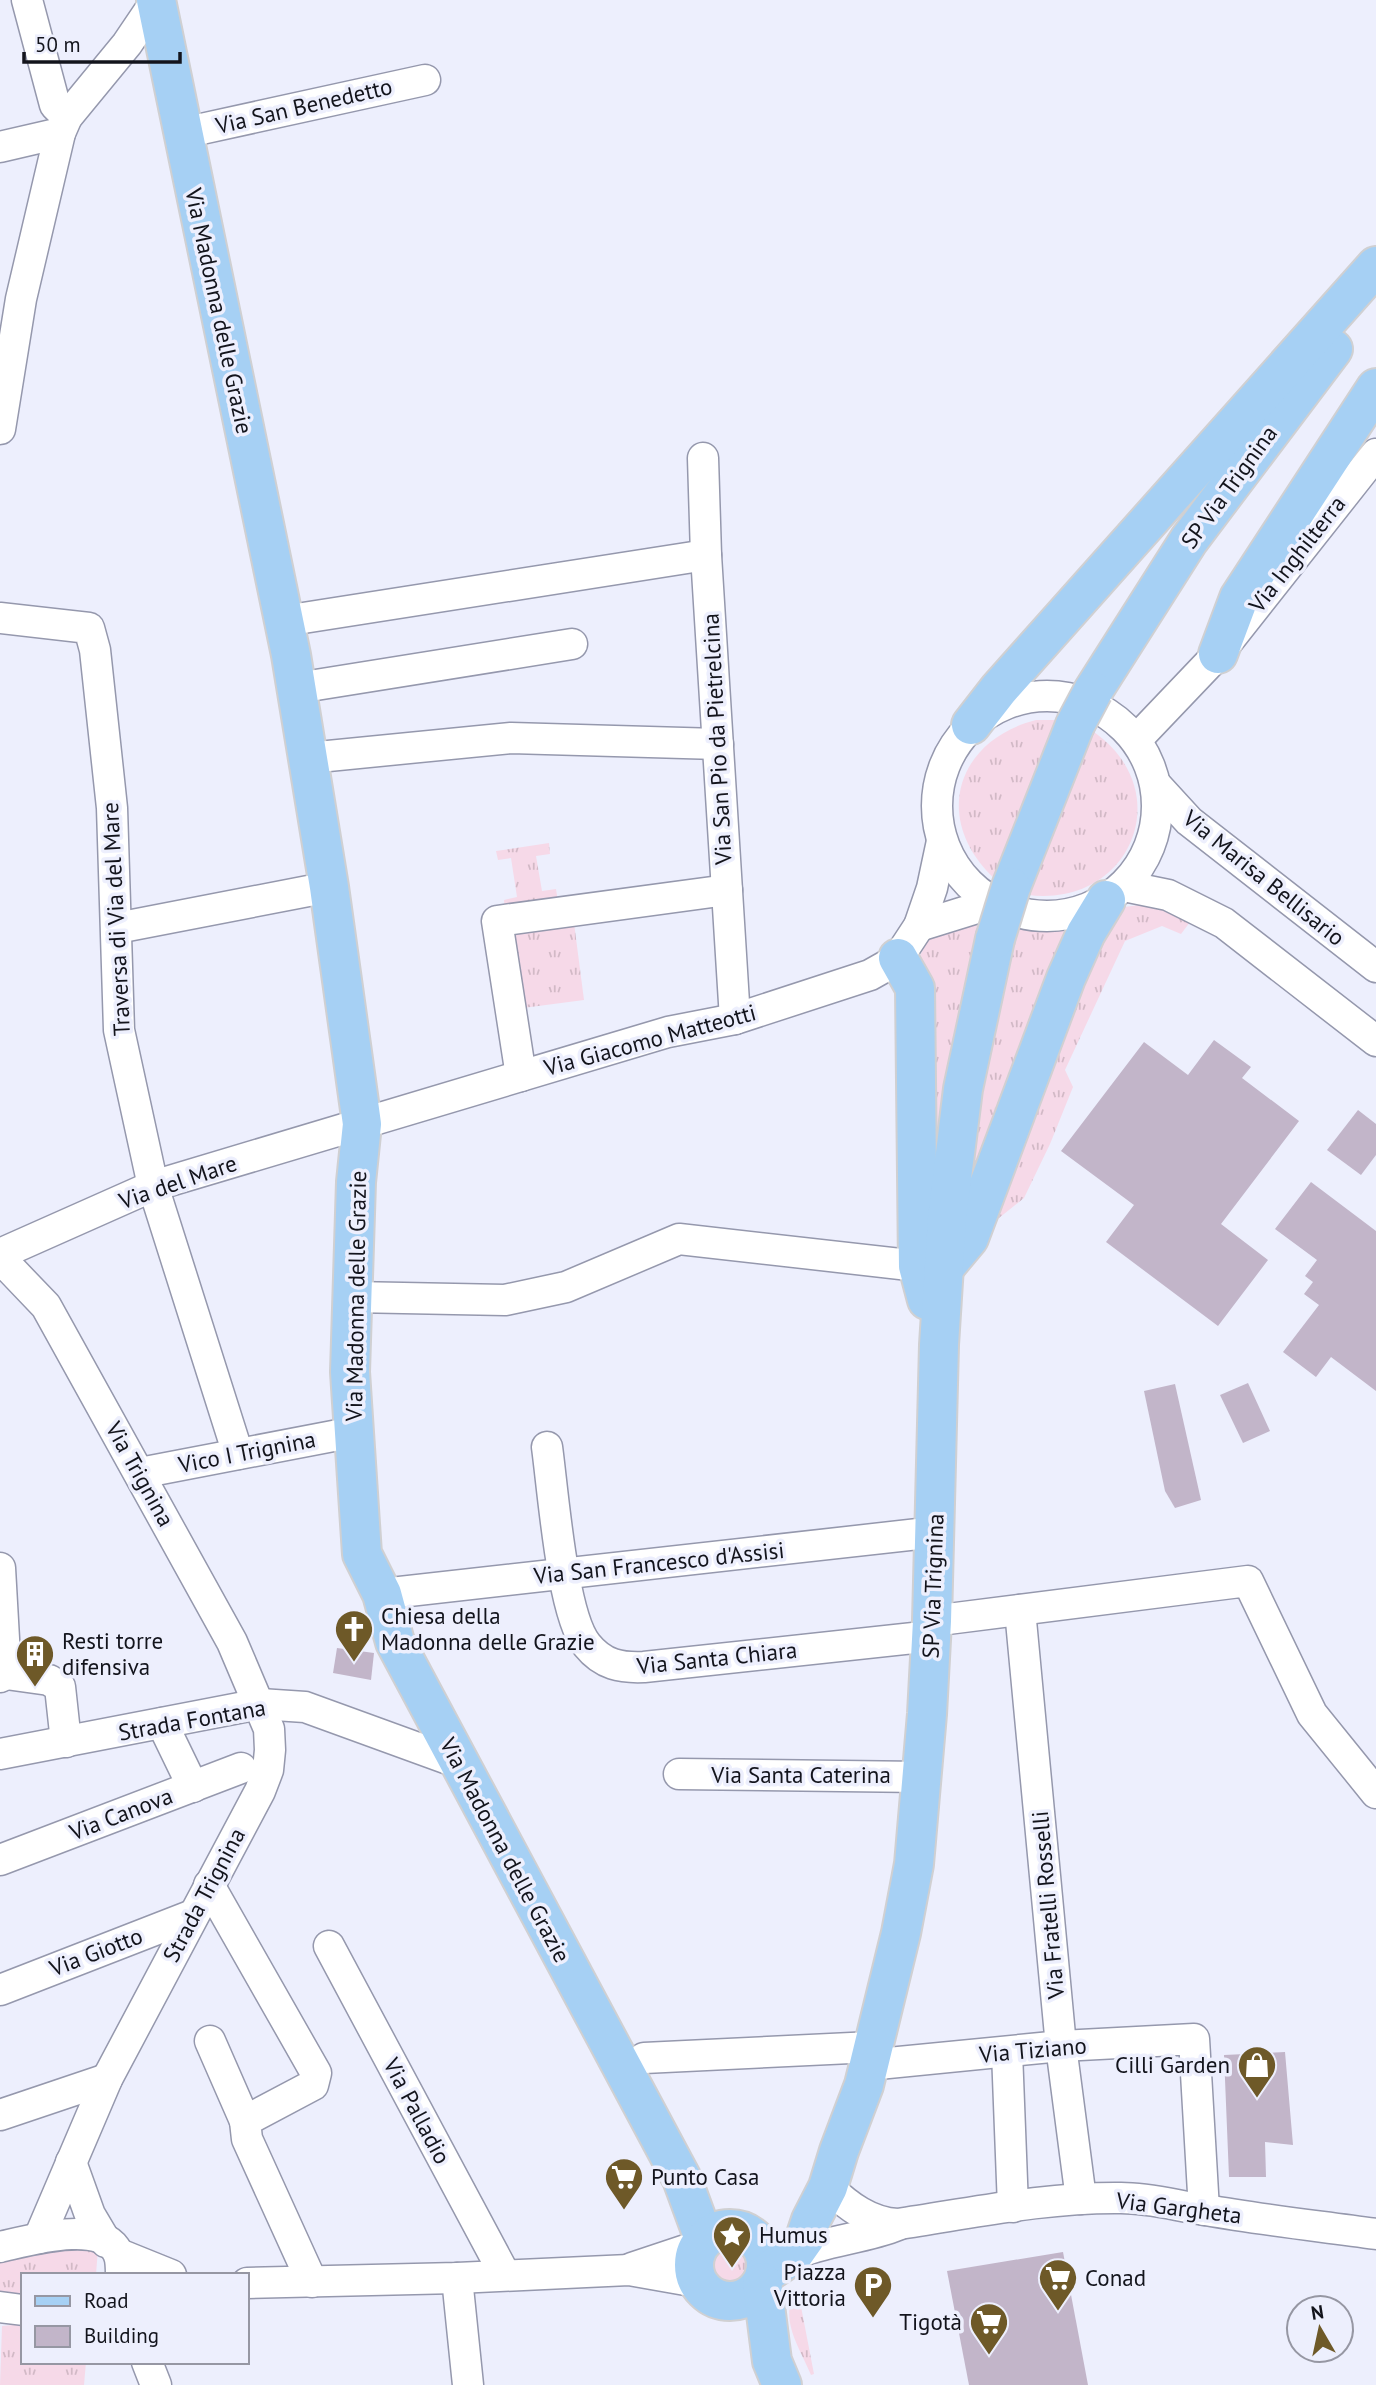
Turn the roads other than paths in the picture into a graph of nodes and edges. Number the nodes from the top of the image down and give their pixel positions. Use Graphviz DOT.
graph roads {
  1 [pos="27,0"];
  2 [pos="156,1"];
  3 [pos="425,79"];
  4 [pos="64,125"];
  5 [pos="183,133"];
  6 [pos="0,147"];
  7 [pos="1376,266"];
  8 [pos="1376,291"];
  9 [pos="1376,387"];
  10 [pos="0,429"];
  11 [pos="1376,454"];
  12 [pos="703,458"];
  13 [pos="706,555"];
  14 [pos="0,618"];
  15 [pos="284,621"];
  16 [pos="572,644"];
  17 [pos="1218,654"];
  18 [pos="297,688"];
  19 [pos="971,725"];
  20 [pos="1136,740"];
  21 [pos="718,744"];
  22 [pos="308,758"];
  23 [pos="1156,785"];
  24 [pos="942,841"];
  25 [pos="329,887"];
  26 [pos="727,890"];
  27 [pos="1115,892"];
  28 [pos="1000,910"];
  29 [pos="919,926"];
  30 [pos="117,928"];
  31 [pos="898,958"];
  32 [pos="1376,967"];
  33 [pos="735,1019"];
  34 [pos="1376,1041"];
  35 [pos="521,1076"];
  36 [pos="362,1124"];
  37 [pos="153,1186"];
  38 [pos="0,1256"];
  39 [pos="931,1267"];
  40 [pos="352,1297"];
  41 [pos="354,1432"];
  42 [pos="547,1447"];
  43 [pos="238,1454"];
  44 [pos="140,1473"];
  45 [pos="936,1532"];
  46 [pos="0,1568"];
  47 [pos="564,1573"];
  48 [pos="382,1594"];
  49 [pos="1020,1610"];
  50 [pos="932,1628"];
  51 [pos="3,1676"];
  52 [pos="260,1704"];
  53 [pos="162,1723"];
  54 [pos="66,1742"];
  55 [pos="0,1754"];
  56 [pos="459,1763"];
  57 [pos="242,1768"];
  58 [pos="679,1774"];
  59 [pos="922,1776"];
  60 [pos="193,1787"];
  61 [pos="1376,1793"];
  62 [pos="0,1860"];
  63 [pos="209,1885"];
  64 [pos="193,1915"];
  65 [pos="329,1946"];
  66 [pos="0,1990"];
  67 [pos="210,2040"];
  68 [pos="1061,2046"];
  69 [pos="1007,2052"];
  70 [pos="870,2056"];
  71 [pos="644,2058"];
  72 [pos="107,2079"];
  73 [pos="0,2115"];
  74 [pos="245,2121"];
  75 [pos="71,2162"];
  76 [pos="828,2187"];
  77 [pos="1080,2199"];
  78 [pos="1013,2207"];
  79 [pos="1204,2210"];
  80 [pos="811,2220"];
  81 [pos="898,2224"];
  82 [pos="1376,2234"];
  83 [pos="39,2238"];
  84 [pos="0,2247"];
  85 [pos="717,2255"];
  86 [pos="115,2257"];
  87 [pos="773,2271"];
  88 [pos="165,2273"];
  89 [pos="505,2275"];
  90 [pos="457,2278"];
  91 [pos="312,2282"];
  92 [pos="248,2283"];
  93 [pos="0,2307"];
  94 [pos="21,2310"];
  95 [pos="147,2364"];
  96 [pos="777,2373"];
  97 [pos="156,2385"];
  98 [pos="468,2385"];
  1 -- 4 [label="street"];
  2 -- 4 [label="street"];
  2 -- 5 [label="main road, Via Madonna delle Grazie"];
  3 -- 5 [label="street, Via San Benedetto"];
  4 -- 6 [label="street"];
  4 -- 10 [label="street"];
  5 -- 15 [label="main road, Via Madonna delle Grazie"];
  7 -- 19 [label="main road"];
  8 -- 28 [label="main road, SP Via Trignina, bridge"];
  9 -- 17 [label="main road"];
  11 -- 17 [label="street, Via Inghilterra"];
  12 -- 13 [label="street, Via San Pio da Pietrelcina"];
  13 -- 15 [label="street"];
  13 -- 21 [label="street, Via San Pio da Pietrelcina"];
  14 -- 30 [label="street, Traversa di Via del Mare"];
  15 -- 18 [label="main road, Via Madonna delle Grazie"];
  16 -- 18 [label="street"];
  17 -- 20 [label="street, Via Inghilterra"];
  18 -- 22 [label="main road, Via Madonna delle Grazie"];
  19 -- 20 [label="street"];
  19 -- 24 [label="street"];
  20 -- 23 [label="street"];
  21 -- 22 [label="street"];
  21 -- 26 [label="street, Via San Pio da Pietrelcina"];
  22 -- 25 [label="main road, Via Madonna delle Grazie"];
  23 -- 27 [label="street"];
  23 -- 32 [label="street, Via Marisa Bellisario"];
  24 -- 28 [label="street"];
  24 -- 29 [label="street, Via Giacomo Matteotti"];
  25 -- 30 [label="street"];
  25 -- 36 [label="main road, Via Madonna delle Grazie"];
  26 -- 33 [label="street, Via San Pio da Pietrelcina"];
  26 -- 35 [label="street"];
  27 -- 28 [label="street"];
  27 -- 34 [label="street"];
  27 -- 39 [label="main road"];
  28 -- 29 [label="street"];
  28 -- 39 [label="main road, SP Via Trignina"];
  29 -- 31 [label="street, Via Giacomo Matteotti"];
  30 -- 37 [label="street, Traversa di Via del Mare"];
  31 -- 33 [label="street, Via Giacomo Matteotti"];
  31 -- 39 [label="main road"];
  33 -- 35 [label="street, Via Giacomo Matteotti"];
  35 -- 36 [label="street, Via Giacomo Matteotti"];
  36 -- 37 [label="street, Via del Mare"];
  36 -- 40 [label="main road, Via Madonna delle Grazie"];
  37 -- 38 [label="street, Via del Mare"];
  37 -- 43 [label="street, Traversa di Via del Mare"];
  38 -- 44 [label="street, Via Trignina"];
  39 -- 40 [label="street"];
  39 -- 45 [label="main road, SP Via Trignina"];
  40 -- 41 [label="main road, Via Madonna delle Grazie"];
  41 -- 43 [label="street, Vico I Trignina"];
  41 -- 48 [label="main road, Via Madonna delle Grazie"];
  42 -- 47 [label="street, Via Santa Chiara"];
  43 -- 44 [label="street, Vico I Trignina"];
  44 -- 52 [label="street, Via Trignina"];
  45 -- 47 [label="street, Via San Francesco d'Assisi"];
  45 -- 50 [label="main road, SP Via Trignina"];
  46 -- 51 [label="street"];
  47 -- 48 [label="street, Via San Francesco d'Assisi"];
  47 -- 50 [label="street, Via Santa Chiara"];
  48 -- 56 [label="main road, Via Madonna delle Grazie"];
  49 -- 50 [label="street, Via Santa Chiara"];
  49 -- 61 [label="street, Via Santa Chiara"];
  49 -- 68 [label="street, Via Fratelli Rosselli"];
  50 -- 59 [label="main road, SP Via Trignina"];
  51 -- 54 [label="street"];
  52 -- 53 [label="street, Strada Fontana"];
  52 -- 56 [label="street, Strada Fontana"];
  52 -- 63 [label="street, Strada Trignina"];
  53 -- 54 [label="street, Strada Fontana"];
  53 -- 60 [label="street"];
  54 -- 55 [label="street, Strada Fontana"];
  56 -- 85 [label="main road, Via Madonna delle Grazie"];
  57 -- 60 [label="street, Via Canova"];
  58 -- 59 [label="street, Via Santa Caterina"];
  59 -- 70 [label="main road, SP Via Trignina"];
  60 -- 62 [label="street, Via Canova"];
  63 -- 64 [label="street, Strada Trignina"];
  63 -- 74 [label="street"];
  64 -- 66 [label="street, Via Giotto"];
  64 -- 72 [label="street, Strada Trignina"];
  65 -- 89 [label="street, Via Palladio"];
  67 -- 74 [label="street"];
  68 -- 69 [label="street, Via Tiziano"];
  68 -- 77 [label="street, Via Fratelli Rosselli"];
  68 -- 79 [label="street, Via Tiziano"];
  69 -- 70 [label="street, Via Tiziano"];
  69 -- 78 [label="street"];
  70 -- 71 [label="street, Via Tiziano"];
  70 -- 76 [label="main road, SP Via Trignina"];
  72 -- 73 [label="street"];
  72 -- 75 [label="street, Strada Trignina"];
  74 -- 91 [label="street"];
  75 -- 83 [label="street, Strada Trignina"];
  75 -- 86 [label="street"];
  76 -- 80 [label="main road, SP Via Trignina"];
  76 -- 81 [label="street"];
  77 -- 78 [label="street, Via Gargheta"];
  77 -- 79 [label="street, Via Gargheta"];
  78 -- 81 [label="street, Via Gargheta"];
  79 -- 82 [label="street, Via Gargheta"];
  80 -- 85 [label="main road"];
  80 -- 87 [label="main road, SP Via Trignina"];
  81 -- 87 [label="street"];
  83 -- 84 [label="street"];
  83 -- 86 [label="street"];
  85 -- 87 [label="main road"];
  85 -- 89 [label="street"];
  85 -- 96 [label="main road, Via Madonna delle Grazie"];
  86 -- 88 [label="street"];
  87 -- 96 [label="main road"];
  89 -- 90 [label="street"];
  90 -- 91 [label="street"];
  90 -- 98 [label="street"];
  91 -- 92 [label="street"];
  93 -- 94 [label="street"];
  95 -- 97 [label="street"];
}
